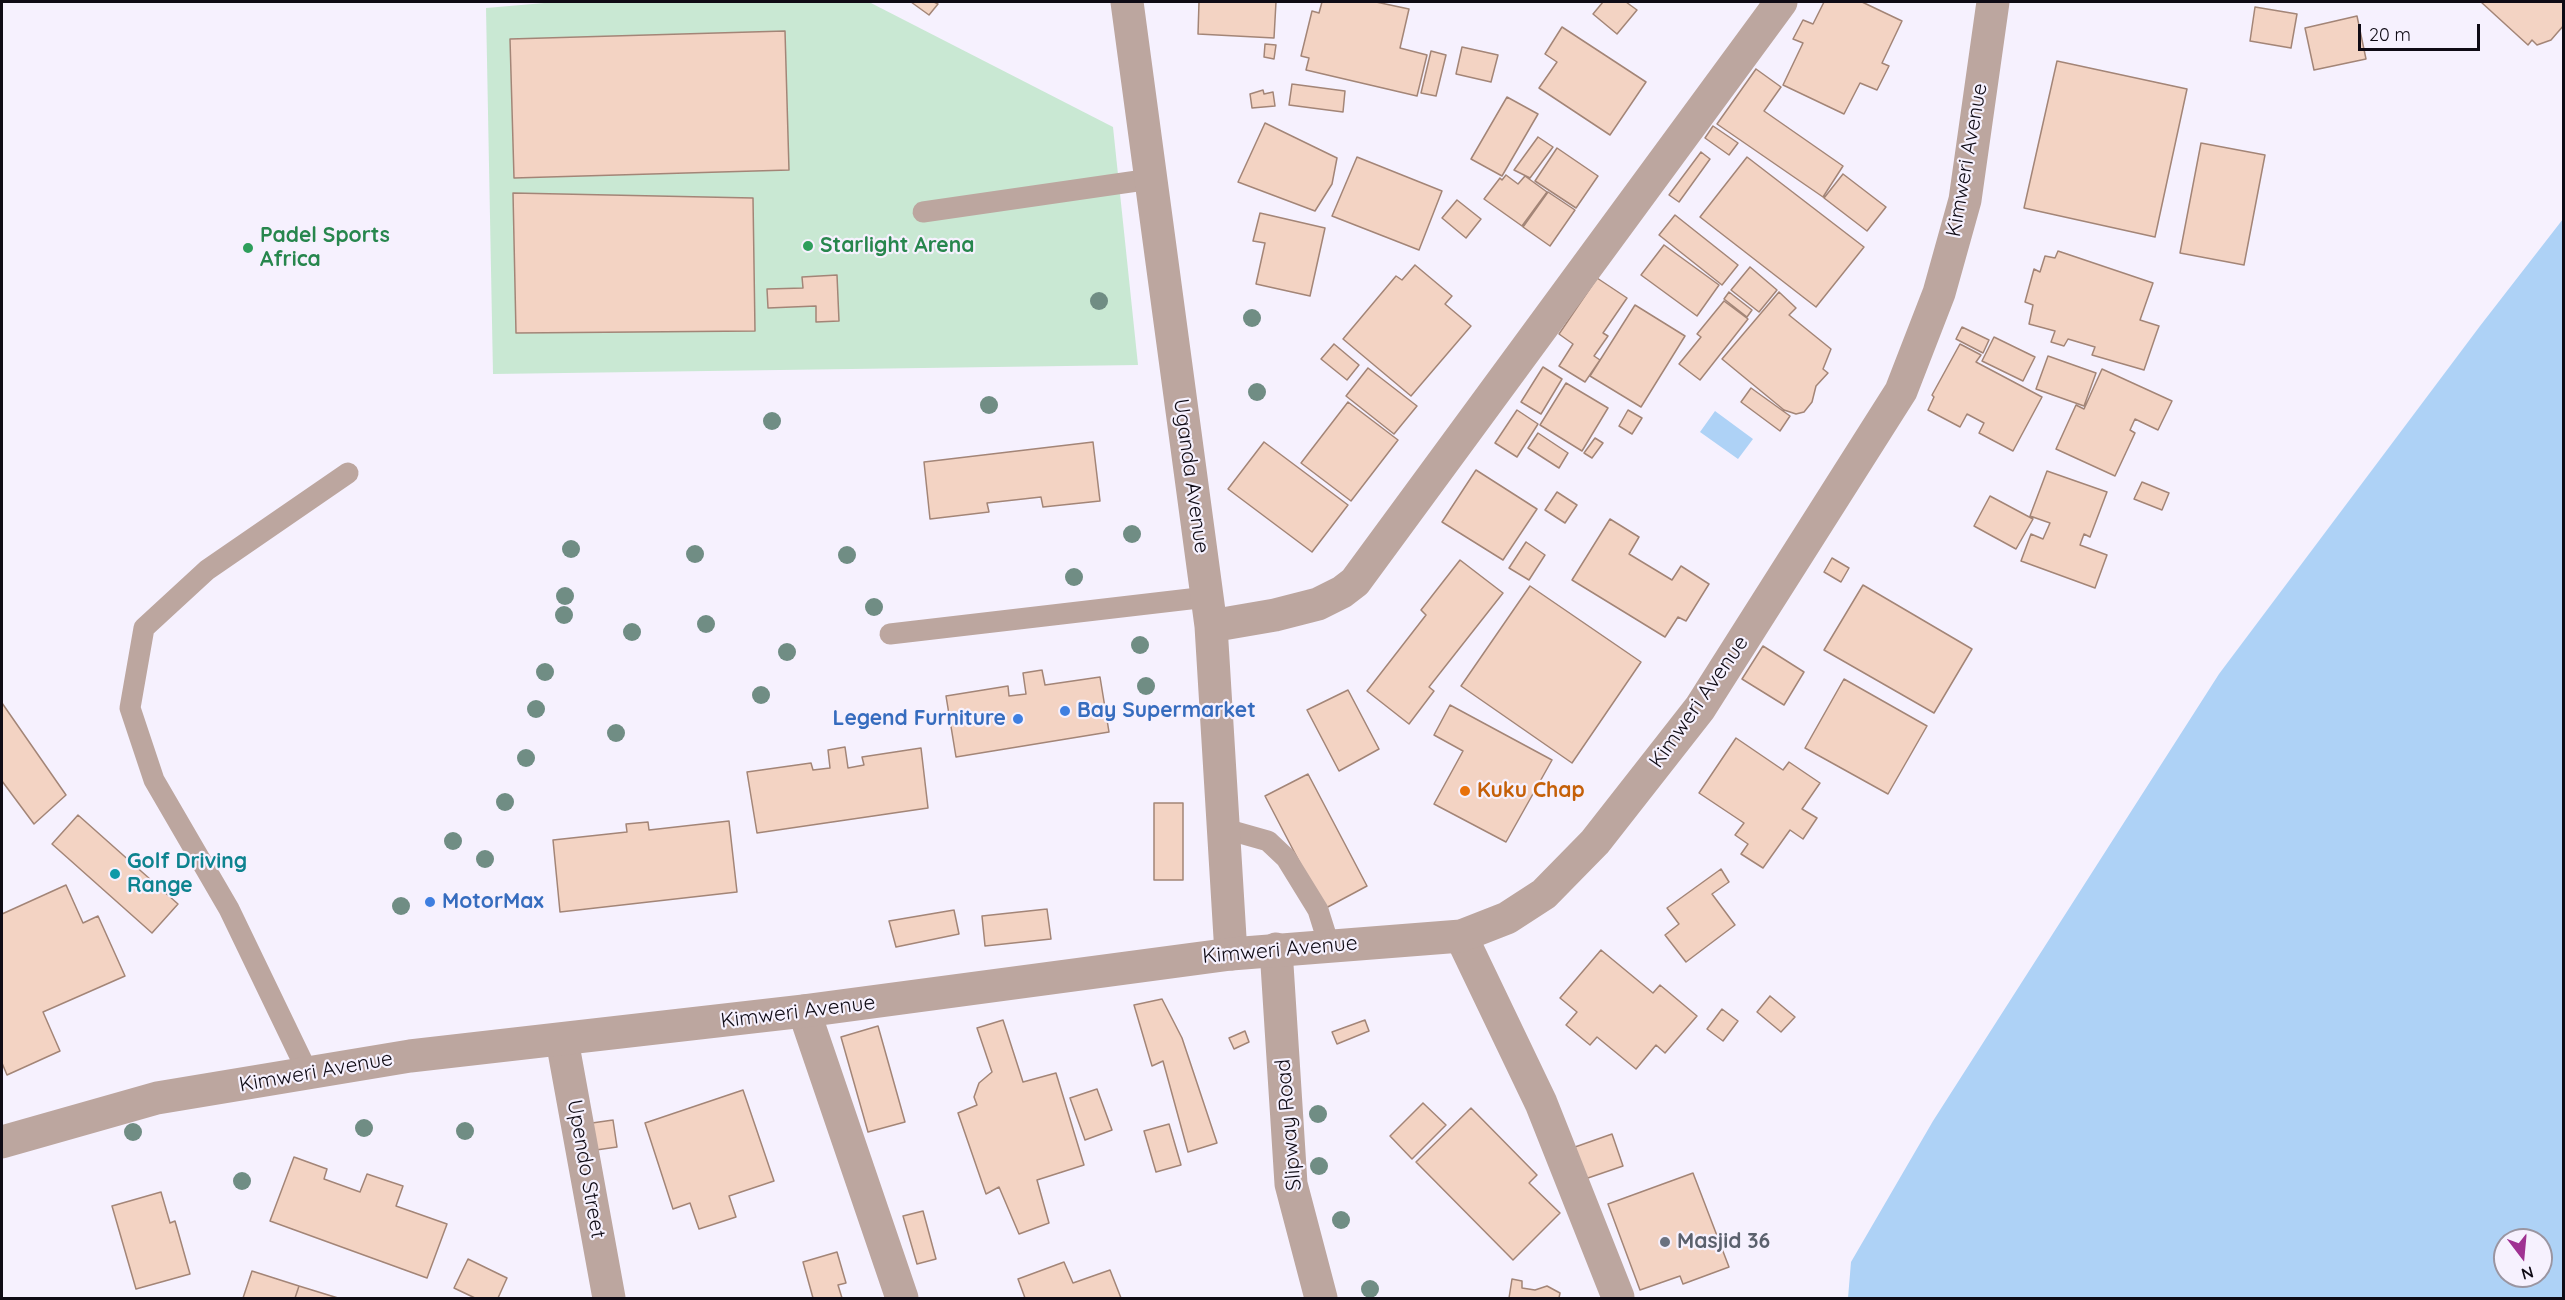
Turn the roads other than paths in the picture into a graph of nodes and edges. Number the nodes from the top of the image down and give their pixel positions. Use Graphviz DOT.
graph roads {
  1 [pos="1127,2"];
  2 [pos="1781,2"];
  3 [pos="1993,2"];
  4 [pos="1151,179"];
  5 [pos="923,212"];
  6 [pos="348,473"];
  7 [pos="1209,611"];
  8 [pos="890,634"];
  9 [pos="1222,828"];
  10 [pos="1461,936"];
  11 [pos="1329,945"];
  12 [pos="1276,949"];
  13 [pos="1231,954"];
  14 [pos="804,1011"];
  15 [pos="562,1040"];
  16 [pos="308,1073"];
  17 [pos="2,1142"];
  18 [pos="1618,1297"];
  19 [pos="609,1299"];
  20 [pos="902,1299"];
  21 [pos="1321,1299"];
  1 -- 4 [label="street, Uganda Avenue"];
  2 -- 7 [label="street"];
  3 -- 10 [label="street, Kimweri Avenue"];
  4 -- 5 [label="lane"];
  4 -- 7 [label="street, Uganda Avenue"];
  6 -- 16 [label="lane"];
  7 -- 8 [label="lane"];
  7 -- 9 [label="street, Uganda Avenue"];
  9 -- 11 [label="lane"];
  9 -- 13 [label="street, Uganda Avenue"];
  10 -- 11 [label="street, Kimweri Avenue"];
  10 -- 18 [label="street"];
  11 -- 12 [label="street, Kimweri Avenue"];
  12 -- 13 [label="street, Kimweri Avenue"];
  12 -- 21 [label="street, Slipway Road"];
  13 -- 14 [label="street, Kimweri Avenue"];
  14 -- 15 [label="street, Kimweri Avenue"];
  14 -- 20 [label="street"];
  15 -- 16 [label="street, Kimweri Avenue"];
  15 -- 19 [label="street, Upendo Street"];
  16 -- 17 [label="street, Kimweri Avenue"];
}
